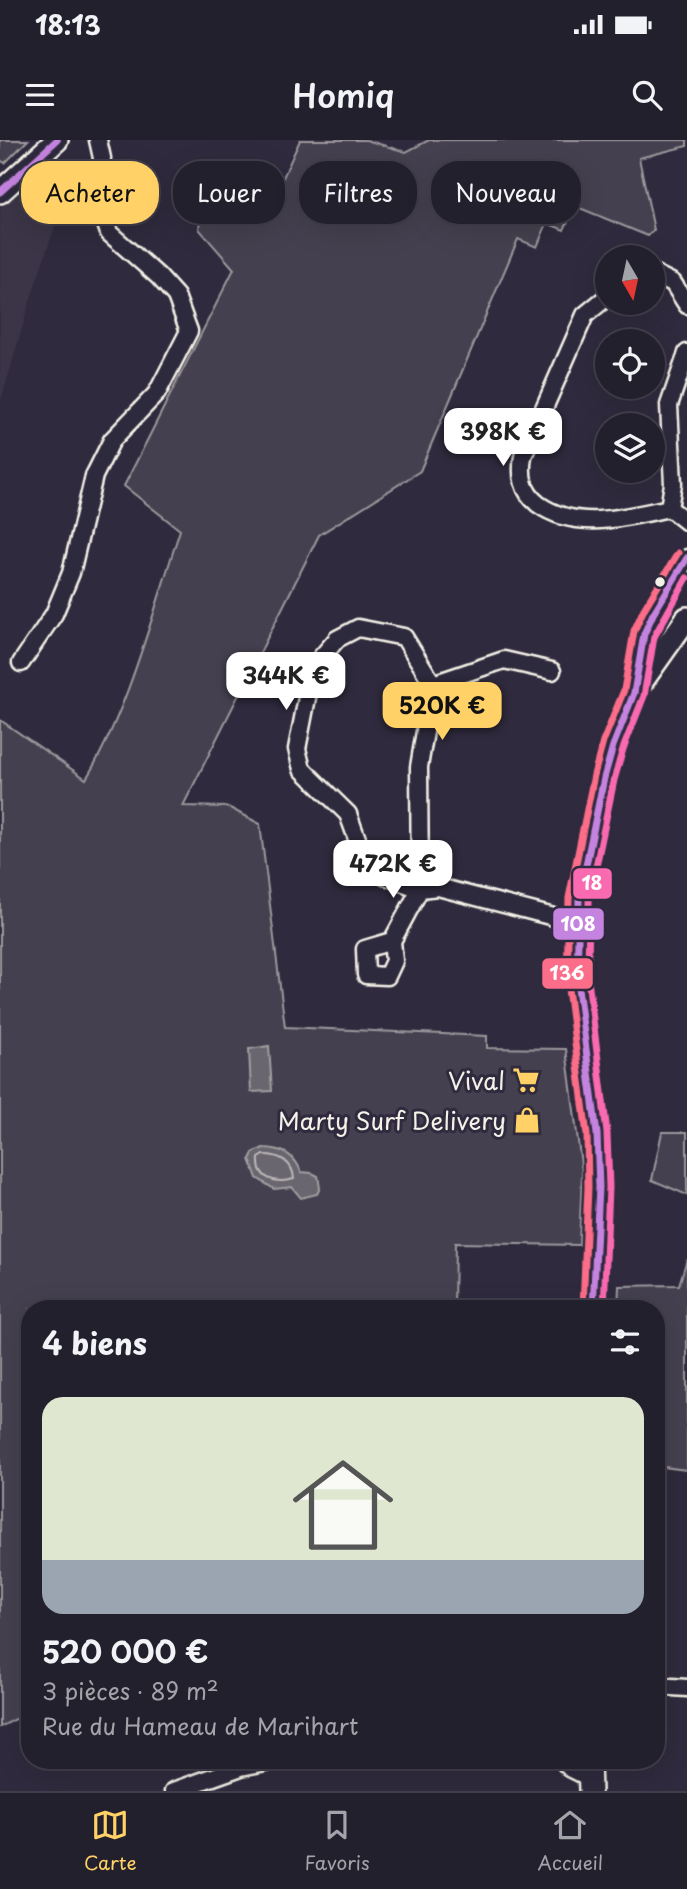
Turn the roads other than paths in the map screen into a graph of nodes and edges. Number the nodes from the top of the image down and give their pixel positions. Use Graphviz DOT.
graph roads {
  1 [pos="57,140"];
  2 [pos="98,140"];
  3 [pos="0,192"];
  4 [pos="665,279"];
  5 [pos="687,305"];
  6 [pos="595,307"];
  7 [pos="687,353"];
  8 [pos="669,508"];
  9 [pos="687,522"];
  10 [pos="687,558"];
  11 [pos="687,618"];
  12 [pos="22,663"];
  13 [pos="552,671"];
  14 [pos="433,684"];
  15 [pos="634,693"];
  16 [pos="420,888"];
  17 [pos="577,923"];
  18 [pos="392,941"];
  19 [pos="593,1300"];
  20 [pos="665,1687"];
  21 [pos="687,1688"];
  22 [pos="235,1769"];
  23 [pos="572,1769"];
  24 [pos="589,1776"];
  25 [pos="174,1791"];
  1 -- 3 [label="main road"];
  2 -- 12 [label="street"];
  4 -- 5 [label="street"];
  6 -- 8 [label="street"];
  7 -- 8 [label="street"];
  8 -- 9 [label="street"];
  10 -- 15 [label="street"];
  11 -- 15 [label="main road"];
  13 -- 14 [label="street"];
  14 -- 16 [label="street"];
  14 -- 16 [label="street"];
  15 -- 17 [label="main road"];
  16 -- 17 [label="street"];
  16 -- 18 [label="street"];
  17 -- 19 [label="main road"];
  20 -- 21 [label="street"];
  22 -- 25 [label="street"];
  23 -- 24 [label="street"];
}
